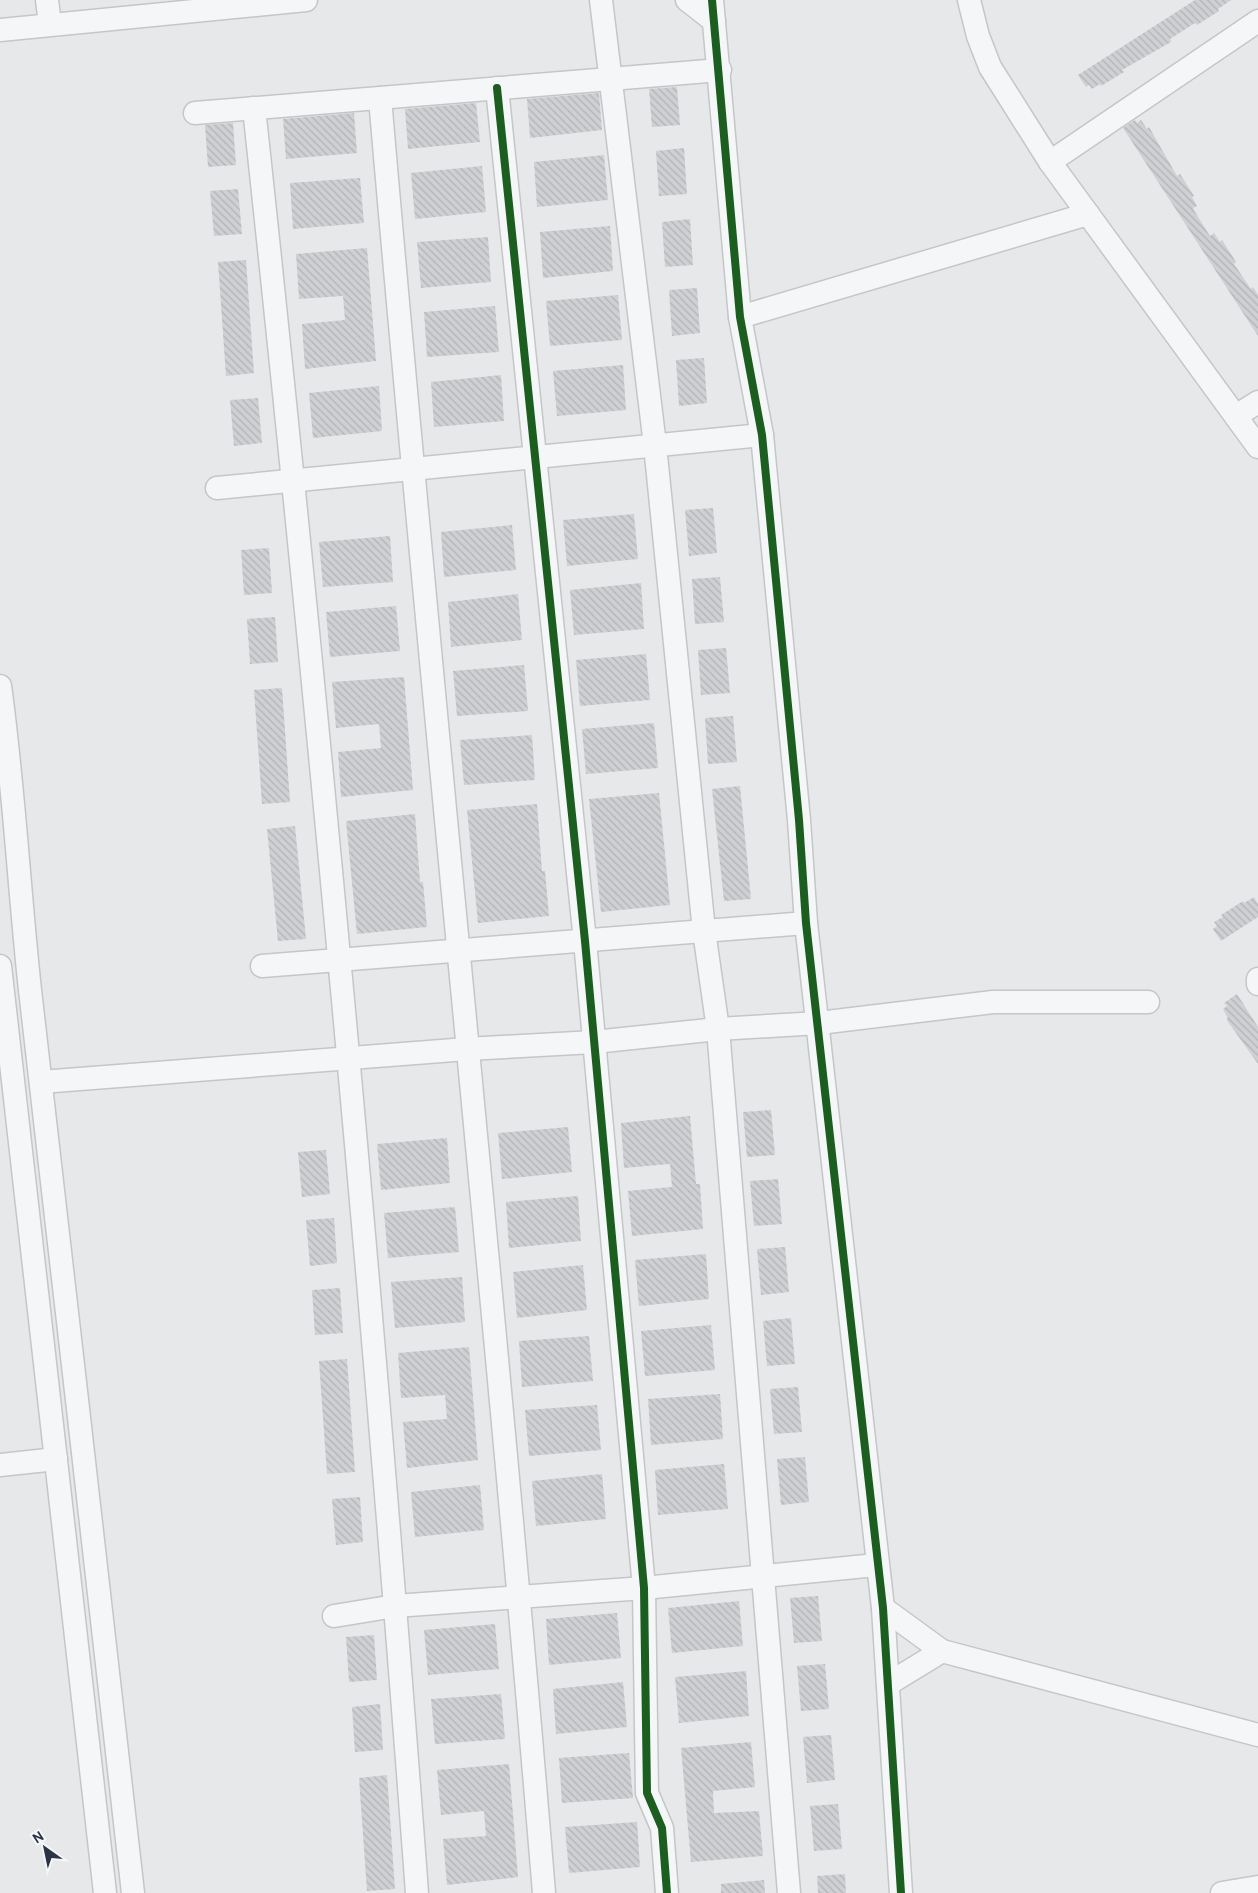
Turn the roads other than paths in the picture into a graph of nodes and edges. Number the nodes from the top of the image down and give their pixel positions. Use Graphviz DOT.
graph roads {
  1 [pos="47,0"];
  2 [pos="306,0"];
  3 [pos="601,0"];
  4 [pos="687,0"];
  5 [pos="973,2"];
  6 [pos="713,10"];
  7 [pos="1258,21"];
  8 [pos="50,24"];
  9 [pos="0,30"];
  10 [pos="720,70"];
  11 [pos="611,79"];
  12 [pos="497,88"];
  13 [pos="380,98"];
  14 [pos="254,108"];
  15 [pos="195,113"];
  16 [pos="1050,162"];
  17 [pos="1088,214"];
  18 [pos="740,317"];
  19 [pos="1258,402"];
  20 [pos="1236,416"];
  21 [pos="762,434"];
  22 [pos="655,445"];
  23 [pos="1258,447"];
  24 [pos="534,457"];
  25 [pos="412,469"];
  26 [pos="294,481"];
  27 [pos="217,488"];
  28 [pos="0,686"];
  29 [pos="806,923"];
  30 [pos="704,931"];
  31 [pos="585,941"];
  32 [pos="458,951"];
  33 [pos="338,960"];
  34 [pos="0,966"];
  35 [pos="262,966"];
  36 [pos="1258,979"];
  37 [pos="1258,984"];
  38 [pos="1148,1002"];
  39 [pos="819,1022"];
  40 [pos="718,1029"];
  41 [pos="594,1042"];
  42 [pos="467,1049"];
  43 [pos="348,1058"];
  44 [pos="41,1082"];
  45 [pos="56,1459"];
  46 [pos="0,1465"];
  47 [pos="876,1565"];
  48 [pos="762,1577"];
  49 [pos="644,1588"];
  50 [pos="520,1595"];
  51 [pos="396,1606"];
  52 [pos="883,1608"];
  53 [pos="334,1616"];
  54 [pos="942,1651"];
  55 [pos="888,1684"];
  56 [pos="1258,1735"];
  57 [pos="1258,1887"];
  58 [pos="105,1893"];
  59 [pos="133,1893"];
  60 [pos="416,1893"];
  61 [pos="544,1893"];
  62 [pos="667,1893"];
  63 [pos="789,1893"];
  64 [pos="901,1893"];
  65 [pos="1222,1893"];
  1 -- 8 [label="street"];
  2 -- 8 [label="street"];
  3 -- 11 [label="street"];
  4 -- 6 [label="street"];
  5 -- 16 [label="street"];
  6 -- 10 [label="street"];
  7 -- 16 [label="street"];
  8 -- 9 [label="street"];
  10 -- 11 [label="street"];
  10 -- 18 [label="street"];
  11 -- 12 [label="street"];
  11 -- 22 [label="street"];
  12 -- 13 [label="street"];
  12 -- 24 [label="street"];
  13 -- 14 [label="street"];
  13 -- 25 [label="street"];
  14 -- 15 [label="street"];
  14 -- 26 [label="street"];
  16 -- 17 [label="street"];
  17 -- 18 [label="street"];
  17 -- 20 [label="street"];
  18 -- 21 [label="street"];
  19 -- 20 [label="street"];
  20 -- 23 [label="street"];
  21 -- 22 [label="street"];
  21 -- 29 [label="street"];
  22 -- 24 [label="street"];
  22 -- 30 [label="street"];
  24 -- 25 [label="street"];
  24 -- 31 [label="street"];
  25 -- 26 [label="street"];
  25 -- 32 [label="street"];
  26 -- 27 [label="street"];
  26 -- 33 [label="street"];
  28 -- 44 [label="street"];
  29 -- 30 [label="street"];
  29 -- 39 [label="street"];
  30 -- 31 [label="street"];
  30 -- 40 [label="street"];
  31 -- 32 [label="street"];
  31 -- 41 [label="street"];
  32 -- 33 [label="street"];
  32 -- 42 [label="street"];
  33 -- 35 [label="street"];
  33 -- 43 [label="street"];
  34 -- 45 [label="street"];
  36 -- 37 [label="street"];
  38 -- 39 [label="street"];
  39 -- 40 [label="street"];
  39 -- 47 [label="street"];
  40 -- 41 [label="street"];
  40 -- 48 [label="street"];
  41 -- 42 [label="street"];
  41 -- 49 [label="street"];
  42 -- 43 [label="street"];
  42 -- 50 [label="street"];
  43 -- 44 [label="street"];
  43 -- 51 [label="street"];
  44 -- 59 [label="street"];
  45 -- 46 [label="street"];
  45 -- 58 [label="street"];
  47 -- 48 [label="street"];
  47 -- 52 [label="street"];
  48 -- 49 [label="street"];
  48 -- 63 [label="street"];
  49 -- 50 [label="street"];
  49 -- 62 [label="street"];
  50 -- 51 [label="street"];
  50 -- 61 [label="street"];
  51 -- 53 [label="street"];
  51 -- 60 [label="street"];
  52 -- 54 [label="street"];
  52 -- 55 [label="street"];
  54 -- 55 [label="street"];
  54 -- 56 [label="street"];
  55 -- 64 [label="street"];
  57 -- 65 [label="street"];
}
